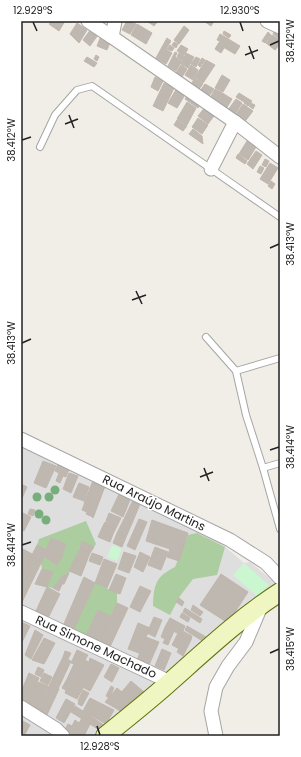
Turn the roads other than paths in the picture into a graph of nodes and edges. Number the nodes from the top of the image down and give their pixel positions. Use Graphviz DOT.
graph roads {
  1 [pos="88,21"];
  2 [pos="115,21"];
  3 [pos="267,21"];
  4 [pos="280,27"];
  5 [pos="112,37"];
  6 [pos="235,122"];
  7 [pos="40,147"];
  8 [pos="280,157"];
  9 [pos="211,169"];
  10 [pos="280,217"];
  11 [pos="206,338"];
  12 [pos="280,358"];
  13 [pos="236,371"];
  14 [pos="22,441"];
  15 [pos="280,463"];
  16 [pos="263,468"];
  17 [pos="280,530"];
  18 [pos="280,578"];
  19 [pos="280,592"];
  20 [pos="262,603"];
  21 [pos="21,612"];
  22 [pos="170,682"];
  23 [pos="21,707"];
  24 [pos="63,736"];
  25 [pos="105,736"];
  26 [pos="216,736"];
  1 -- 5 [label="street"];
  2 -- 5 [label="street"];
  3 -- 4 [label="street"];
  5 -- 6 [label="street"];
  6 -- 8 [label="street"];
  6 -- 9 [label="street"];
  7 -- 9 [label="lane"];
  9 -- 10 [label="lane"];
  11 -- 13 [label="lane"];
  12 -- 13 [label="lane"];
  13 -- 16 [label="lane"];
  14 -- 18 [label="street, Rua Araújo Martins"];
  15 -- 16 [label="lane"];
  16 -- 17 [label="lane"];
  19 -- 20 [label="main road"];
  20 -- 22 [label="main road"];
  20 -- 26 [label="street"];
  21 -- 22 [label="street, Rua Simone Machado"];
  22 -- 25 [label="main road"];
  23 -- 24 [label="street"];
}
